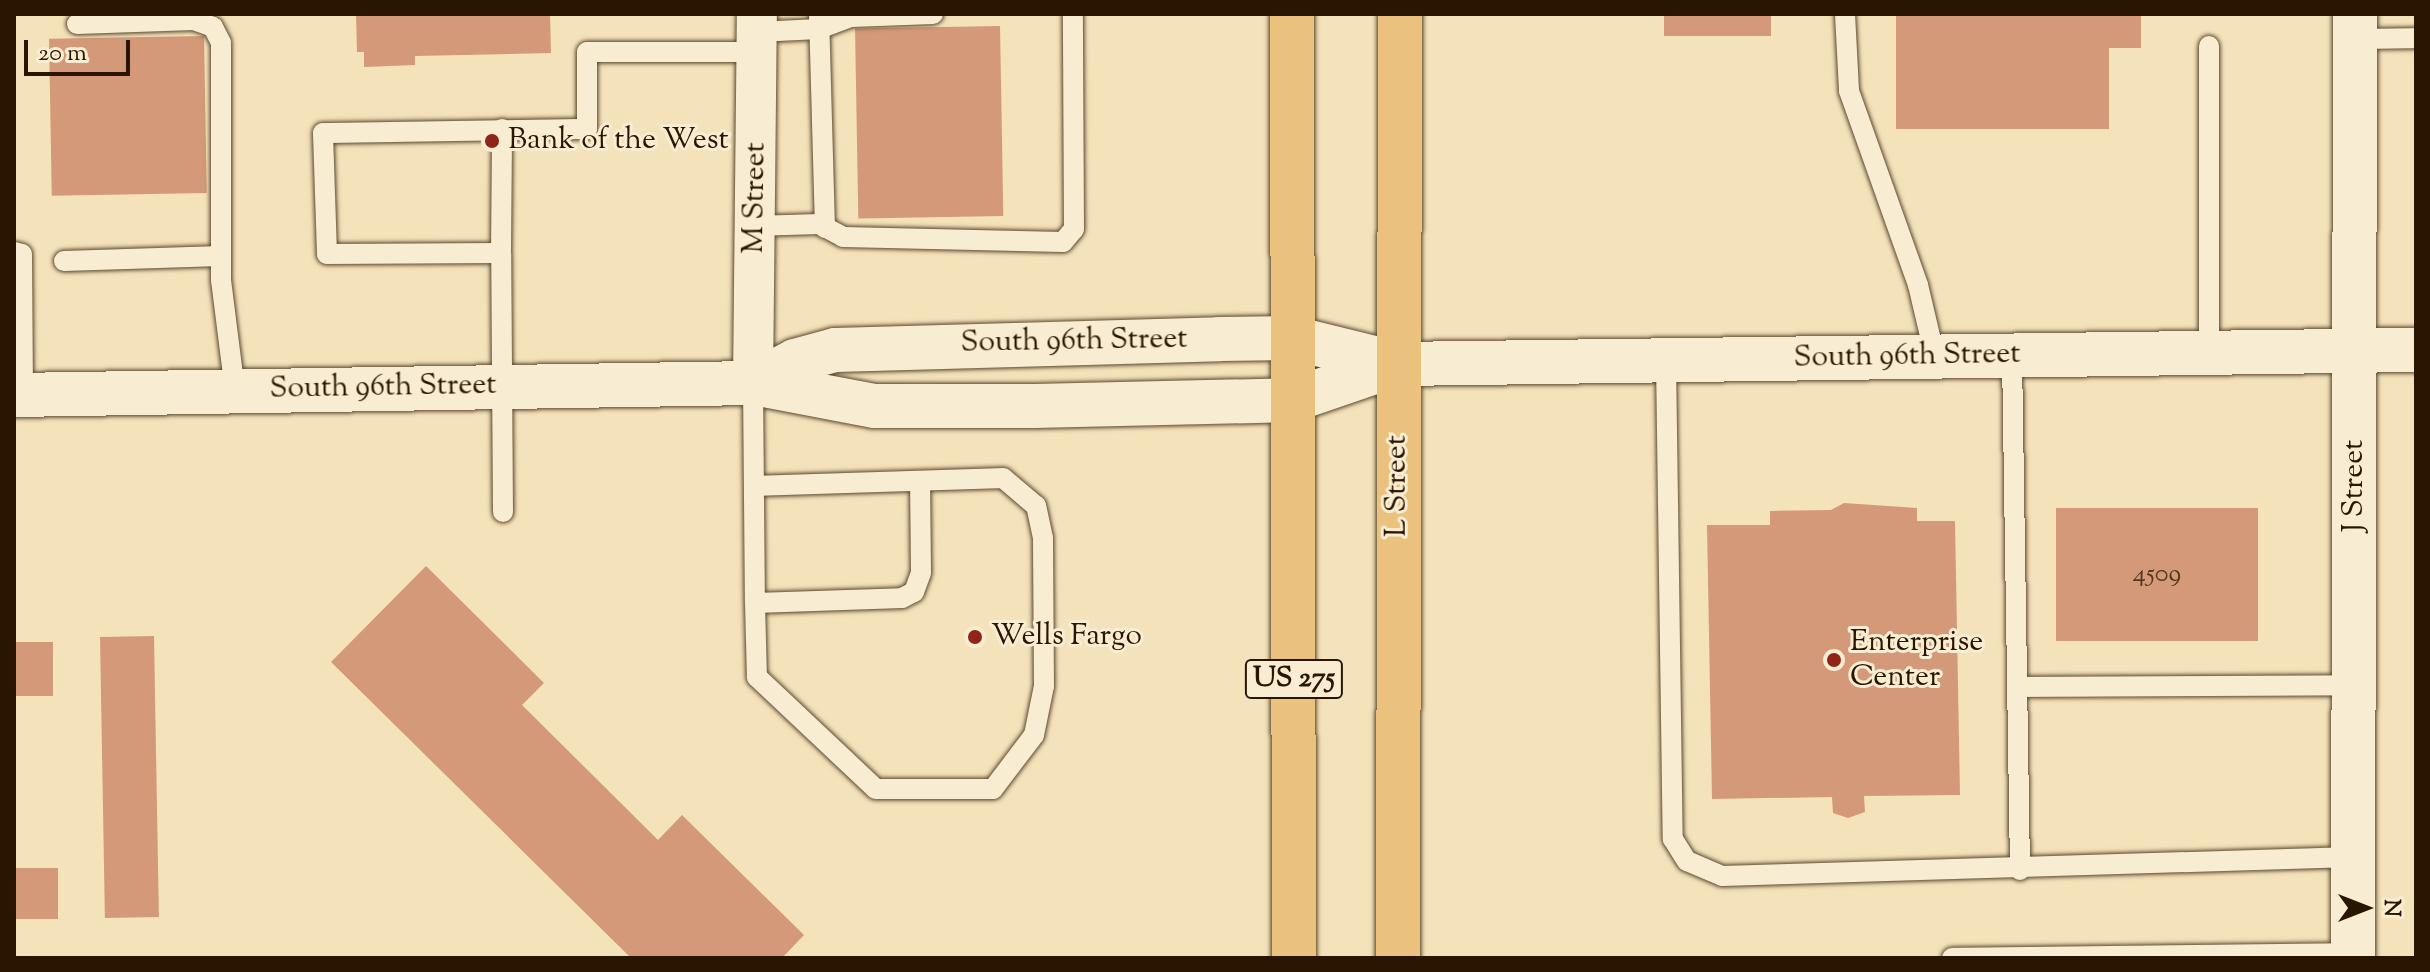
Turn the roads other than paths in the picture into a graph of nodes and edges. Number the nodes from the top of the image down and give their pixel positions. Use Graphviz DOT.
graph roads {
  1 [pos="933,14"];
  2 [pos="1073,14"];
  3 [pos="1292,14"];
  4 [pos="1400,14"];
  5 [pos="1845,14"];
  6 [pos="819,22"];
  7 [pos="77,24"];
  8 [pos="2355,26"];
  9 [pos="757,33"];
  10 [pos="2416,38"];
  11 [pos="2209,46"];
  12 [pos="502,129"];
  13 [pos="754,226"];
  14 [pos="825,228"];
  15 [pos="14,252"];
  16 [pos="501,253"];
  17 [pos="221,256"];
  18 [pos="64,261"];
  19 [pos="1293,338"];
  20 [pos="2416,350"];
  21 [pos="2356,351"];
  22 [pos="2209,353"];
  23 [pos="2012,355"];
  24 [pos="1935,357"];
  25 [pos="1666,360"];
  26 [pos="1398,364"];
  27 [pos="753,383"];
  28 [pos="501,386"];
  29 [pos="235,391"];
  30 [pos="19,395"];
  31 [pos="1293,400"];
  32 [pos="920,481"];
  33 [pos="754,486"];
  34 [pos="503,512"];
  35 [pos="755,603"];
  36 [pos="2354,685"];
  37 [pos="2017,687"];
  38 [pos="2353,857"];
  39 [pos="2020,870"];
  40 [pos="2353,956"];
  41 [pos="1294,958"];
  42 [pos="1398,958"];
  43 [pos="1952,958"];
  1 -- 6 [label="lane"];
  2 -- 14 [label="lane"];
  3 -- 19 [label="main road, US 275"];
  4 -- 26 [label="main road, L Street"];
  5 -- 24 [label="lane"];
  6 -- 9 [label="lane"];
  6 -- 14 [label="lane"];
  7 -- 17 [label="lane"];
  8 -- 10 [label="lane"];
  8 -- 21 [label="main road, J Street"];
  9 -- 12 [label="lane"];
  9 -- 13 [label="street, M Street"];
  11 -- 22 [label="lane"];
  12 -- 16 [label="lane"];
  12 -- 16 [label="lane"];
  13 -- 14 [label="lane"];
  13 -- 27 [label="street, M Street"];
  15 -- 30 [label="lane"];
  16 -- 28 [label="lane"];
  17 -- 18 [label="lane"];
  17 -- 29 [label="lane"];
  19 -- 26 [label="main road, South 96th Street"];
  19 -- 27 [label="main road, South 96th Street"];
  19 -- 31 [label="main road, US 275"];
  20 -- 21 [label="main road, South 96th Street"];
  21 -- 22 [label="main road, South 96th Street"];
  21 -- 36 [label="main road, J Street"];
  22 -- 23 [label="main road, South 96th Street"];
  23 -- 24 [label="main road, South 96th Street"];
  23 -- 37 [label="lane"];
  24 -- 25 [label="main road, South 96th Street"];
  25 -- 26 [label="main road, South 96th Street"];
  25 -- 39 [label="lane"];
  26 -- 31 [label="main road, South 96th Street"];
  26 -- 42 [label="main road, L Street"];
  27 -- 28 [label="main road, South 96th Street"];
  27 -- 31 [label="main road, South 96th Street"];
  27 -- 33 [label="lane"];
  28 -- 29 [label="main road, South 96th Street"];
  28 -- 34 [label="lane"];
  29 -- 30 [label="main road, South 96th Street"];
  31 -- 41 [label="main road, US 275"];
  32 -- 33 [label="lane"];
  32 -- 35 [label="lane"];
  32 -- 35 [label="lane"];
  33 -- 35 [label="lane"];
  36 -- 37 [label="lane"];
  36 -- 38 [label="main road, J Street"];
  37 -- 39 [label="lane"];
  38 -- 39 [label="lane"];
  38 -- 40 [label="main road, J Street"];
  40 -- 43 [label="lane"];
}
